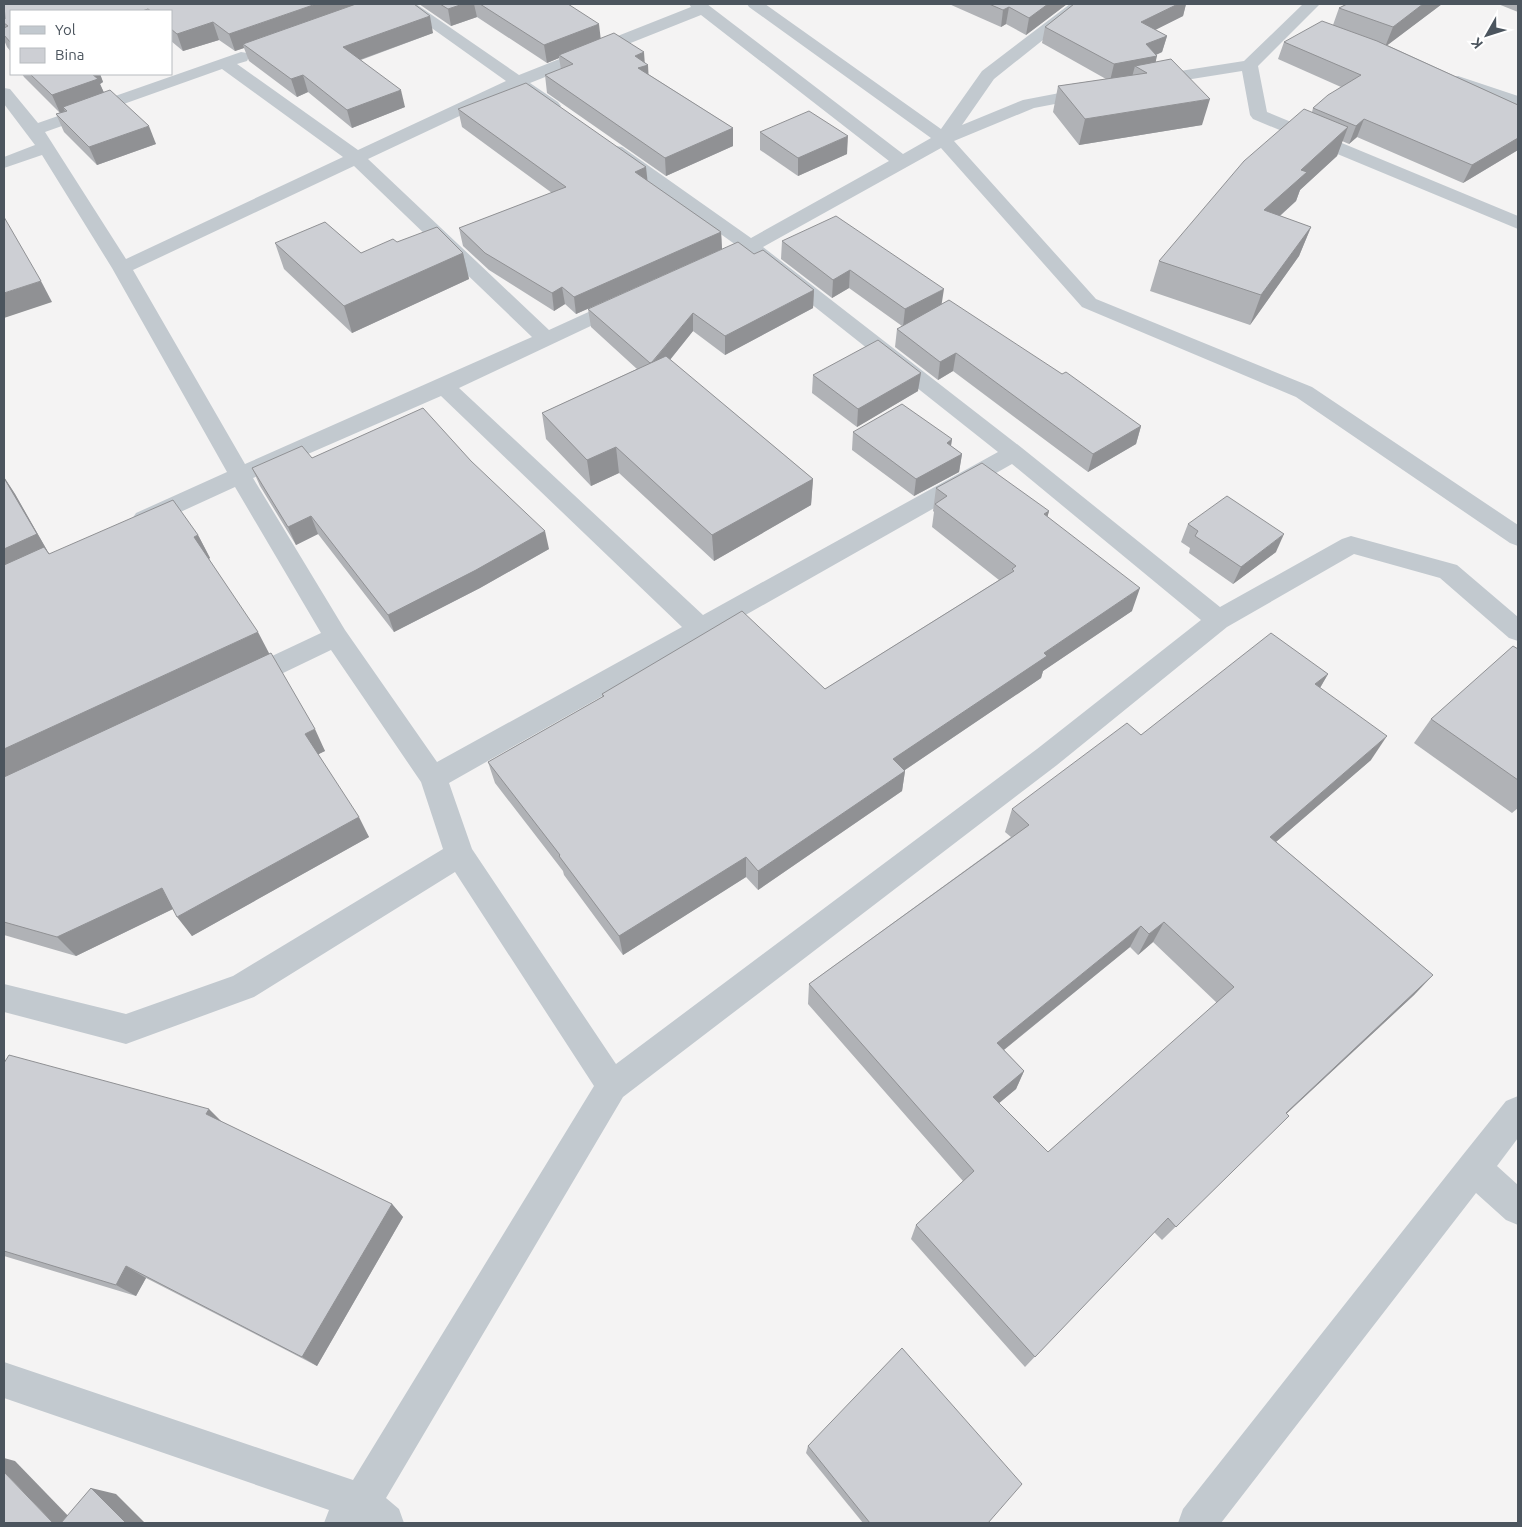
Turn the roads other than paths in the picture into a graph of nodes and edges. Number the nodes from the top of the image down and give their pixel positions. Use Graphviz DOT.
graph roads {
  1 [pos="406,4"];
  2 [pos="755,4"];
  3 [pos="1080,4"];
  4 [pos="1312,4"];
  5 [pos="700,6"];
  6 [pos="1292,23"];
  7 [pos="1311,30"];
  8 [pos="260,50"];
  9 [pos="224,63"];
  10 [pos="1249,65"];
  11 [pos="1443,76"];
  12 [pos="518,82"];
  13 [pos="1131,84"];
  14 [pos="1103,89"];
  15 [pos="4,93"];
  16 [pos="1518,102"];
  17 [pos="566,116"];
  18 [pos="40,138"];
  19 [pos="598,139"];
  20 [pos="943,139"];
  21 [pos="355,157"];
  22 [pos="902,162"];
  23 [pos="4,163"];
  24 [pos="1518,223"];
  25 [pos="750,246"];
  26 [pos="122,268"];
  27 [pos="697,270"];
  28 [pos="643,294"];
  29 [pos="545,338"];
  30 [pos="444,386"];
  31 [pos="1014,453"];
  32 [pos="240,475"];
  33 [pos="126,527"];
  34 [pos="1518,537"];
  35 [pos="1218,620"];
  36 [pos="701,628"];
  37 [pos="1518,631"];
  38 [pos="336,637"];
  39 [pos="219,692"];
  40 [pos="433,778"];
  41 [pos="459,854"];
  42 [pos="4,998"];
  43 [pos="612,1086"];
  44 [pos="1518,1112"];
  45 [pos="1474,1168"];
  46 [pos="1518,1208"];
  47 [pos="4,1380"];
  48 [pos="363,1516"];
  49 [pos="1197,1523"];
  1 -- 12 [label="street"];
  2 -- 20 [label="street"];
  3 -- 20 [label="street"];
  4 -- 6 [label="street"];
  5 -- 12 [label="street"];
  5 -- 22 [label="street"];
  6 -- 7 [label="street"];
  6 -- 10 [label="street"];
  8 -- 9 [label="street"];
  9 -- 18 [label="street"];
  9 -- 21 [label="street"];
  10 -- 13 [label="street"];
  10 -- 24 [label="street"];
  11 -- 16 [label="street"];
  12 -- 17 [label="street"];
  12 -- 21 [label="street"];
  14 -- 20 [label="street"];
  15 -- 18 [label="street"];
  18 -- 23 [label="street"];
  18 -- 26 [label="street"];
  19 -- 25 [label="street"];
  20 -- 22 [label="street"];
  20 -- 34 [label="street"];
  21 -- 26 [label="street"];
  21 -- 29 [label="street"];
  22 -- 25 [label="street"];
  25 -- 27 [label="street"];
  25 -- 31 [label="street"];
  26 -- 32 [label="street"];
  28 -- 29 [label="street"];
  29 -- 30 [label="street"];
  30 -- 32 [label="street"];
  30 -- 36 [label="street"];
  31 -- 35 [label="street"];
  31 -- 36 [label="street"];
  32 -- 33 [label="street"];
  32 -- 38 [label="street"];
  35 -- 37 [label="street"];
  35 -- 43 [label="street"];
  36 -- 40 [label="street"];
  38 -- 39 [label="street"];
  38 -- 40 [label="street"];
  40 -- 41 [label="street"];
  41 -- 42 [label="street"];
  41 -- 43 [label="street"];
  43 -- 48 [label="street"];
  44 -- 45 [label="street"];
  45 -- 46 [label="street"];
  45 -- 49 [label="street"];
  47 -- 48 [label="street"];
}
